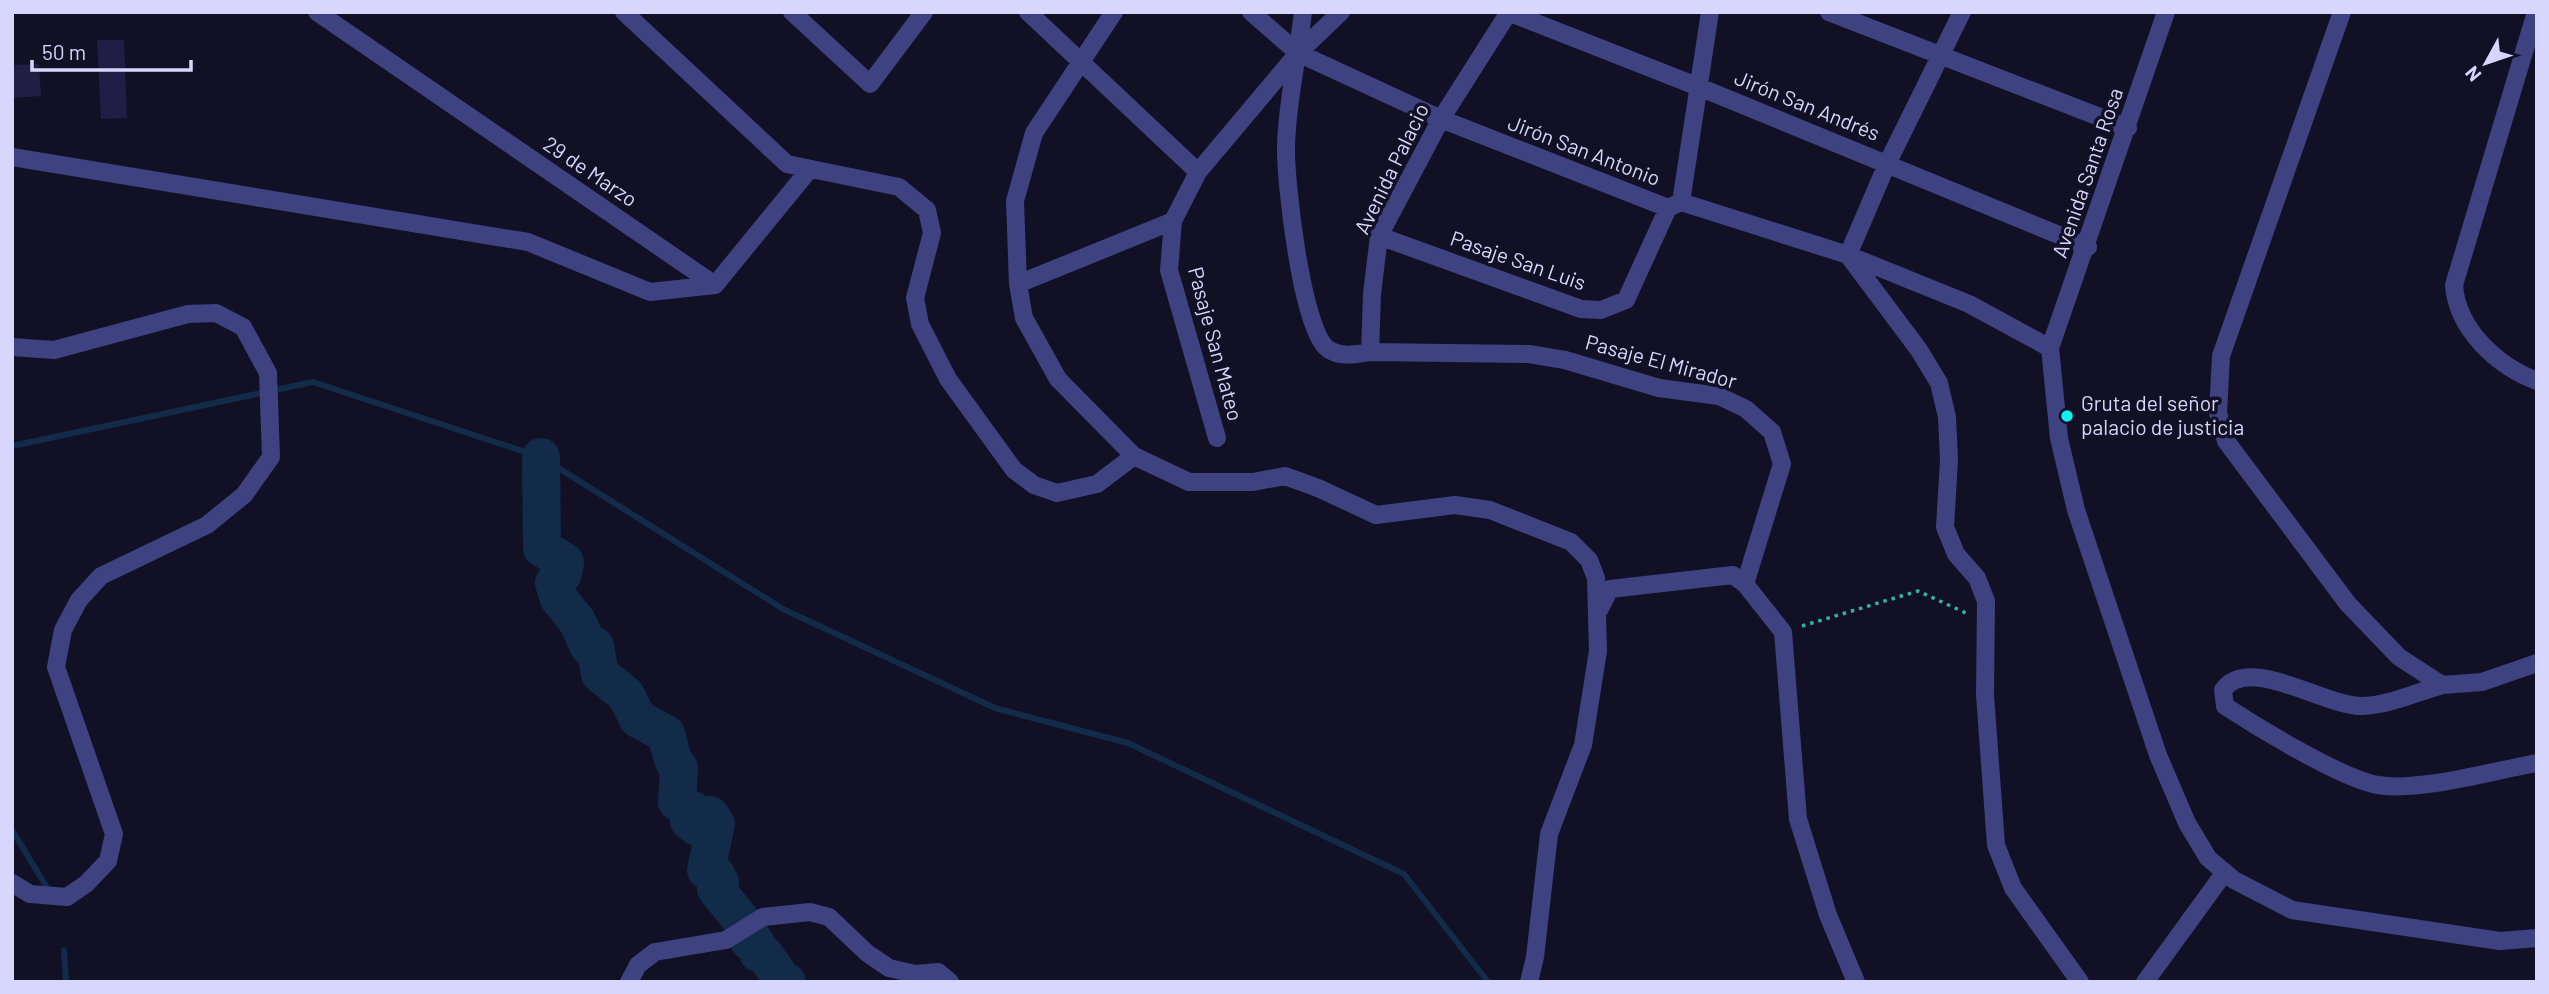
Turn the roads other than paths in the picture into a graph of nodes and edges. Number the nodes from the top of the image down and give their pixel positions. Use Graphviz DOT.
graph roads {
  1 [pos="317,12"];
  2 [pos="624,12"];
  3 [pos="792,12"];
  4 [pos="924,12"];
  5 [pos="1028,12"];
  6 [pos="1115,12"];
  7 [pos="1251,12"];
  8 [pos="1303,12"];
  9 [pos="1341,12"];
  10 [pos="1508,12"];
  11 [pos="1710,12"];
  12 [pos="1829,12"];
  13 [pos="1962,12"];
  14 [pos="2342,12"];
  15 [pos="2536,12"];
  16 [pos="2165,13"];
  17 [pos="1298,52"];
  18 [pos="1940,58"];
  19 [pos="1082,60"];
  20 [pos="1699,86"];
  21 [pos="1441,119"];
  22 [pos="2128,128"];
  23 [pos="12,157"];
  24 [pos="1887,164"];
  25 [pos="809,170"];
  26 [pos="1198,172"];
  27 [pos="1674,205"];
  28 [pos="1173,221"];
  29 [pos="1379,236"];
  30 [pos="2088,247"];
  31 [pos="1848,255"];
  32 [pos="1018,284"];
  33 [pos="715,285"];
  34 [pos="12,346"];
  35 [pos="2050,348"];
  36 [pos="1370,352"];
  37 [pos="2537,381"];
  38 [pos="1217,438"];
  39 [pos="1133,456"];
  40 [pos="1745,584"];
  41 [pos="1598,613"];
  42 [pos="2537,663"];
  43 [pos="2442,685"];
  44 [pos="2537,763"];
  45 [pos="2225,872"];
  46 [pos="12,883"];
  47 [pos="2537,938"];
  48 [pos="629,982"];
  49 [pos="950,982"];
  50 [pos="1529,982"];
  51 [pos="1856,982"];
  52 [pos="2080,982"];
  53 [pos="2145,982"];
  1 -- 33 [label="street, 29 de Marzo"];
  2 -- 25 [label="street"];
  3 -- 4 [label="street"];
  5 -- 19 [label="street"];
  6 -- 19 [label="street"];
  7 -- 17 [label="street, Jirón San Antonio"];
  8 -- 17 [label="street"];
  9 -- 17 [label="street"];
  10 -- 20 [label="street, Jirón San Andrés"];
  10 -- 21 [label="street, Avenida Palacio"];
  11 -- 20 [label="street, Pasaje San Luis"];
  12 -- 18 [label="street"];
  13 -- 18 [label="street"];
  14 -- 43 [label="street"];
  15 -- 37 [label="street"];
  16 -- 22 [label="street, Avenida Santa Rosa"];
  17 -- 21 [label="street, Jirón San Antonio"];
  17 -- 26 [label="street"];
  17 -- 36 [label="street"];
  18 -- 22 [label="street"];
  18 -- 24 [label="street"];
  19 -- 26 [label="street"];
  19 -- 32 [label="street"];
  20 -- 24 [label="street, Jirón San Andrés"];
  20 -- 27 [label="street, Pasaje San Luis"];
  21 -- 27 [label="street, Jirón San Antonio"];
  21 -- 29 [label="street, Avenida Palacio"];
  22 -- 30 [label="street, Avenida Santa Rosa"];
  23 -- 33 [label="street"];
  24 -- 30 [label="street, Jirón San Andrés"];
  24 -- 31 [label="street"];
  25 -- 33 [label="street"];
  25 -- 39 [label="street"];
  26 -- 28 [label="street"];
  27 -- 29 [label="street, Pasaje San Luis"];
  27 -- 31 [label="street, Jirón San Antonio"];
  28 -- 32 [label="street"];
  28 -- 38 [label="street, Pasaje San Mateo"];
  29 -- 36 [label="street, Avenida Palacio"];
  30 -- 35 [label="street, Avenida Santa Rosa"];
  31 -- 35 [label="street, Jirón San Antonio"];
  31 -- 52 [label="street"];
  32 -- 39 [label="street"];
  34 -- 46 [label="street"];
  35 -- 45 [label="street"];
  36 -- 40 [label="street, Pasaje El Mirador"];
  39 -- 41 [label="street"];
  40 -- 41 [label="street"];
  40 -- 51 [label="street"];
  41 -- 50 [label="street"];
  42 -- 43 [label="street"];
  43 -- 44 [label="street"];
  45 -- 47 [label="street"];
  45 -- 53 [label="street"];
  48 -- 49 [label="street"];
}
